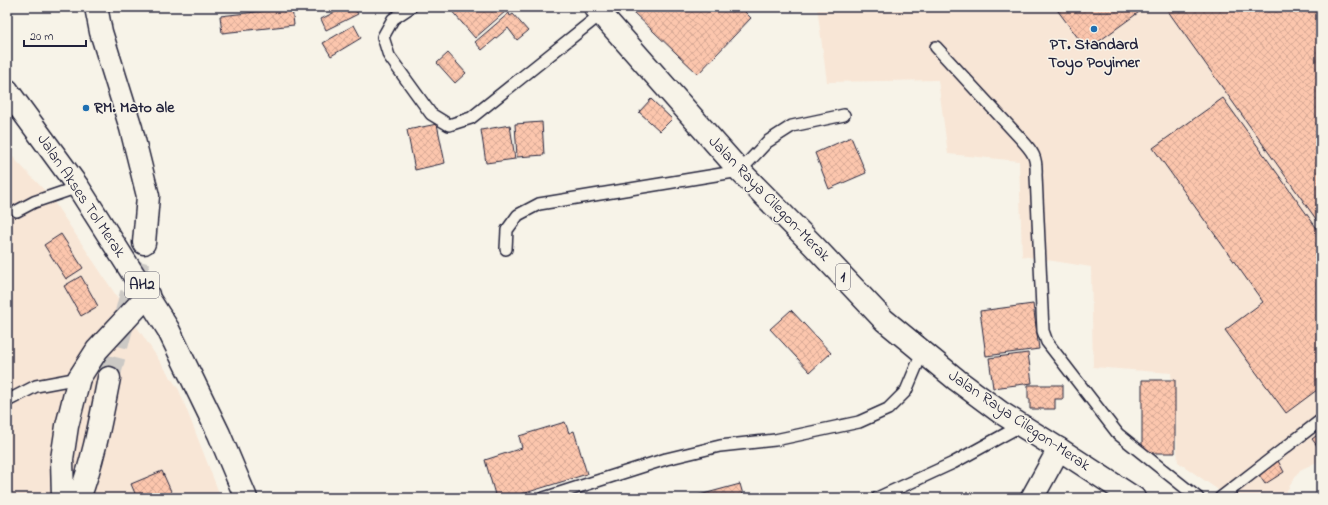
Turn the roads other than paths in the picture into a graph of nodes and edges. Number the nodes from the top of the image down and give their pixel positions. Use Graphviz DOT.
graph roads {
  1 [pos="96,7"];
  2 [pos="411,7"];
  3 [pos="598,10"];
  4 [pos="936,47"];
  5 [pos="7,90"];
  6 [pos="844,115"];
  7 [pos="740,172"];
  8 [pos="78,187"];
  9 [pos="17,210"];
  10 [pos="144,243"];
  11 [pos="506,249"];
  12 [pos="148,295"];
  13 [pos="922,353"];
  14 [pos="79,378"];
  15 [pos="109,378"];
  16 [pos="7,401"];
  17 [pos="1321,420"];
  18 [pos="1022,425"];
  19 [pos="1059,449"];
  20 [pos="63,498"];
  21 [pos="79,498"];
  22 [pos="246,498"];
  23 [pos="544,498"];
  24 [pos="877,498"];
  25 [pos="1032,498"];
  26 [pos="1134,498"];
  27 [pos="1198,498"];
  28 [pos="1220,498"];
  1 -- 10 [label="main road"];
  2 -- 3 [label="lane"];
  3 -- 7 [label="main road, Jalan Raya Cilegon-Merak / 1"];
  4 -- 27 [label="lane"];
  5 -- 8 [label="main road, Jalan Akses Tol Merak / AH2"];
  6 -- 7 [label="lane"];
  7 -- 11 [label="lane"];
  7 -- 13 [label="main road, Jalan Raya Cilegon-Merak / 1"];
  8 -- 9 [label="lane"];
  8 -- 12 [label="main road, Jalan Akses Tol Merak / AH2"];
  12 -- 14 [label="main road"];
  12 -- 22 [label="main road, Jalan Akses Tol Merak / AH2"];
  13 -- 18 [label="main road, Jalan Raya Cilegon-Merak / 1"];
  13 -- 23 [label="lane"];
  14 -- 16 [label="lane"];
  14 -- 20 [label="main road"];
  15 -- 21 [label="main road"];
  17 -- 28 [label="lane"];
  18 -- 19 [label="main road, Jalan Raya Cilegon-Merak / 1"];
  18 -- 24 [label="lane"];
  19 -- 25 [label="main road"];
  19 -- 26 [label="main road, Jalan Raya Cilegon-Merak / 1"];
}
